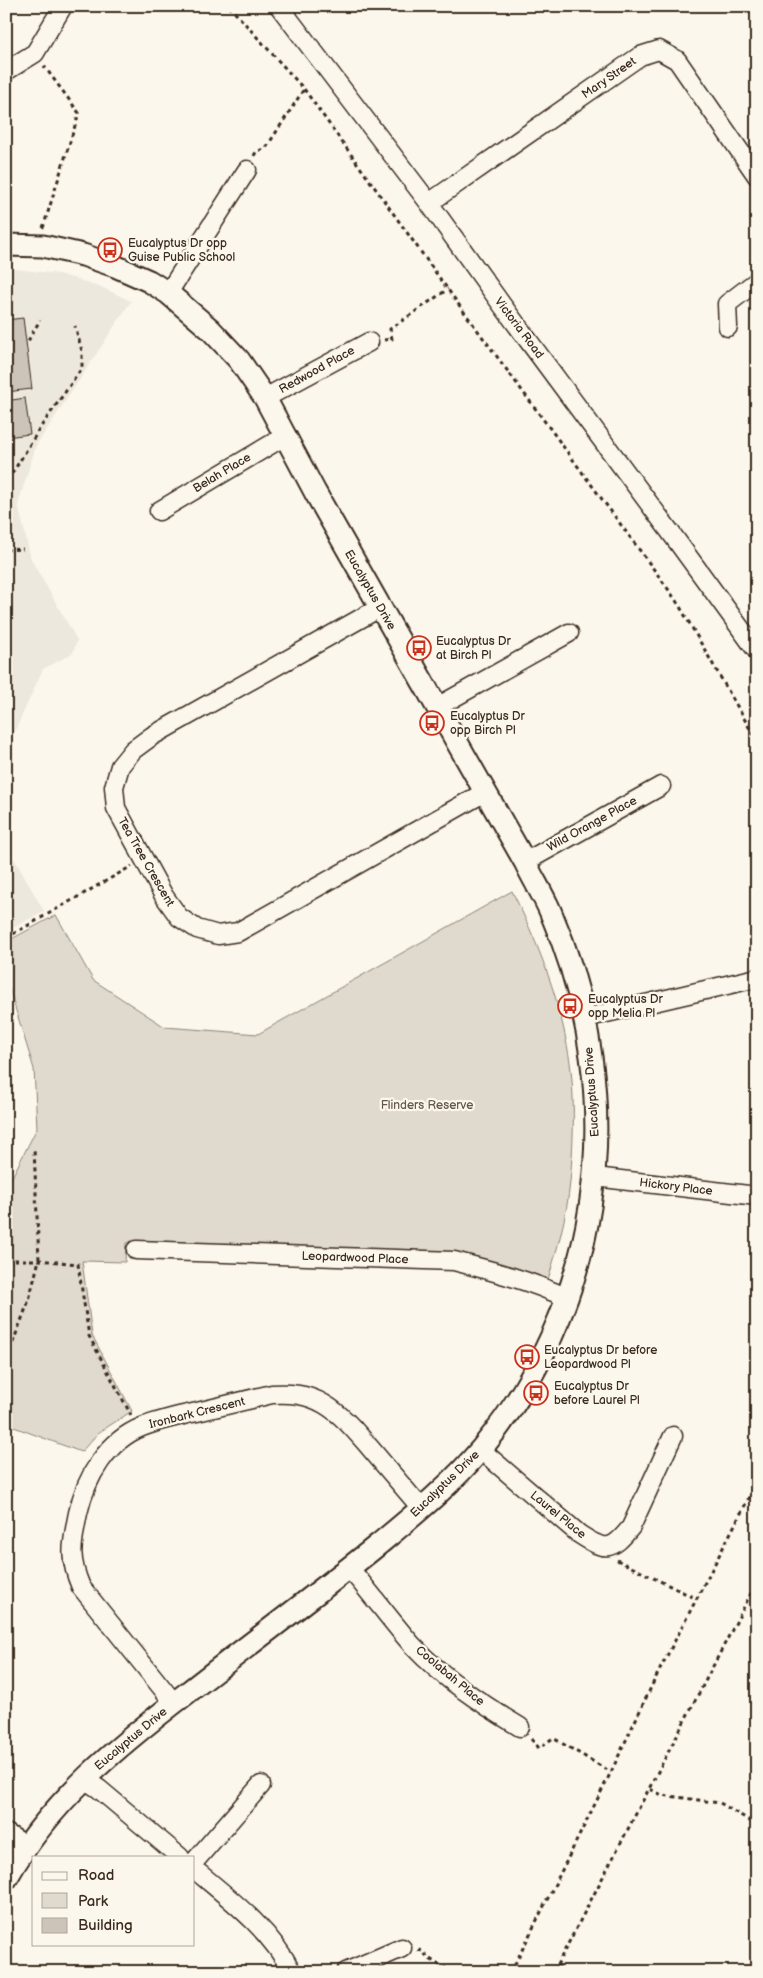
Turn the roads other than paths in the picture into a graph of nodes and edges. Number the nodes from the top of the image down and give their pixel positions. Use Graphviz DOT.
graph roads {
  1 [pos="63,6"];
  2 [pos="279,6"];
  3 [pos="6,71"];
  4 [pos="247,170"];
  5 [pos="757,176"];
  6 [pos="429,203"];
  7 [pos="6,245"];
  8 [pos="757,281"];
  9 [pos="168,293"];
  10 [pos="728,326"];
  11 [pos="369,342"];
  12 [pos="266,398"];
  13 [pos="285,436"];
  14 [pos="159,511"];
  15 [pos="380,607"];
  16 [pos="568,633"];
  17 [pos="757,651"];
  18 [pos="436,706"];
  19 [pos="661,786"];
  20 [pos="484,792"];
  21 [pos="525,862"];
  22 [pos="757,978"];
  23 [pos="585,1018"];
  24 [pos="595,1178"];
  25 [pos="757,1196"];
  26 [pos="136,1250"];
  27 [pos="567,1298"];
  28 [pos="673,1436"];
  29 [pos="480,1450"];
  30 [pos="421,1508"];
  31 [pos="350,1568"];
  32 [pos="174,1703"];
  33 [pos="520,1727"];
  34 [pos="84,1779"];
  35 [pos="261,1785"];
  36 [pos="6,1835"];
  37 [pos="25,1847"];
  38 [pos="179,1856"];
  39 [pos="195,1861"];
  40 [pos="195,1870"];
  41 [pos="6,1879"];
  42 [pos="402,1948"];
  43 [pos="292,1972"];
  44 [pos="346,1972"];
  1 -- 3 [label="street"];
  2 -- 6 [label="street, Victoria Road"];
  4 -- 9 [label="street"];
  5 -- 6 [label="street, Mary Street"];
  6 -- 17 [label="street, Victoria Road"];
  7 -- 9 [label="street, Eucalyptus Drive"];
  8 -- 10 [label="street"];
  9 -- 12 [label="street, Eucalyptus Drive"];
  11 -- 12 [label="street, Redwood Place"];
  12 -- 13 [label="street, Eucalyptus Drive"];
  13 -- 14 [label="street, Belah Place"];
  13 -- 15 [label="street, Eucalyptus Drive"];
  15 -- 18 [label="street, Eucalyptus Drive"];
  15 -- 20 [label="street, Tea Tree Crescent"];
  16 -- 18 [label="street"];
  18 -- 20 [label="street, Eucalyptus Drive"];
  19 -- 21 [label="street, Wild Orange Place"];
  20 -- 21 [label="street, Eucalyptus Drive"];
  21 -- 23 [label="street, Eucalyptus Drive"];
  22 -- 23 [label="street"];
  23 -- 24 [label="street, Eucalyptus Drive"];
  24 -- 25 [label="street, Hickory Place"];
  24 -- 27 [label="street, Eucalyptus Drive"];
  26 -- 27 [label="street, Leopardwood Place"];
  27 -- 29 [label="street, Eucalyptus Drive"];
  28 -- 29 [label="street, Laurel Place"];
  29 -- 30 [label="street, Eucalyptus Drive"];
  30 -- 31 [label="street, Eucalyptus Drive"];
  30 -- 32 [label="street, Ironbark Crescent"];
  31 -- 32 [label="street, Eucalyptus Drive"];
  31 -- 33 [label="street, Coolabah Place"];
  32 -- 34 [label="street, Eucalyptus Drive"];
  34 -- 37 [label="street, Eucalyptus Drive"];
  34 -- 38 [label="street"];
  35 -- 39 [label="street"];
  36 -- 37 [label="street"];
  37 -- 41 [label="street, Eucalyptus Drive"];
  40 -- 43 [label="street"];
  42 -- 44 [label="street"];
}
